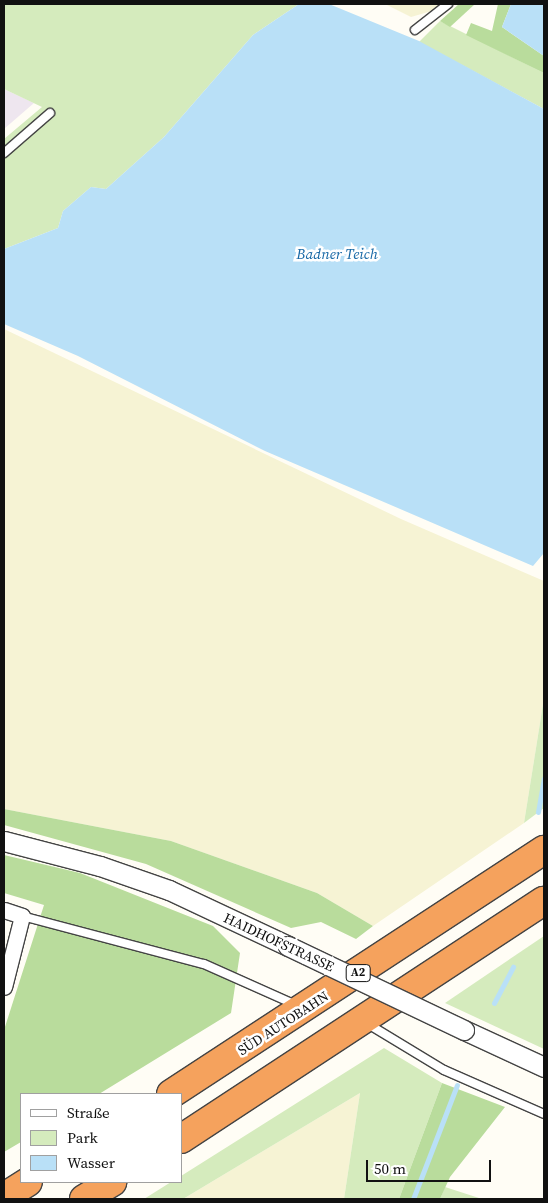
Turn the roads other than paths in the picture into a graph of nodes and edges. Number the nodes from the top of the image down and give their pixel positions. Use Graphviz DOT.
graph roads {
  1 [pos="448,4"];
  2 [pos="415,30"];
  3 [pos="50,113"];
  4 [pos="4,153"];
  5 [pos="4,841"];
  6 [pos="544,850"];
  7 [pos="544,901"];
  8 [pos="4,910"];
  9 [pos="22,916"];
  10 [pos="4,987"];
  11 [pos="305,1008"];
  12 [pos="364,1021"];
  13 [pos="544,1068"];
  14 [pos="172,1093"];
  15 [pos="544,1114"];
  16 [pos="182,1137"];
  17 [pos="26,1183"];
  18 [pos="110,1183"];
  19 [pos="4,1197"];
  20 [pos="84,1199"];
  1 -- 2 [label="lane"];
  3 -- 4 [label="lane"];
  5 -- 13 [label="street, HAIDHOFSTRASSE, bridge"];
  6 -- 11 [label="highway, SÜD AUTOBAHN / A2"];
  7 -- 12 [label="highway"];
  8 -- 9 [label="street"];
  9 -- 10 [label="street"];
  9 -- 11 [label="lane"];
  11 -- 14 [label="highway, SÜD AUTOBAHN / A2"];
  12 -- 15 [label="lane"];
  12 -- 16 [label="highway"];
  17 -- 19 [label="highway"];
  18 -- 20 [label="highway"];
}
